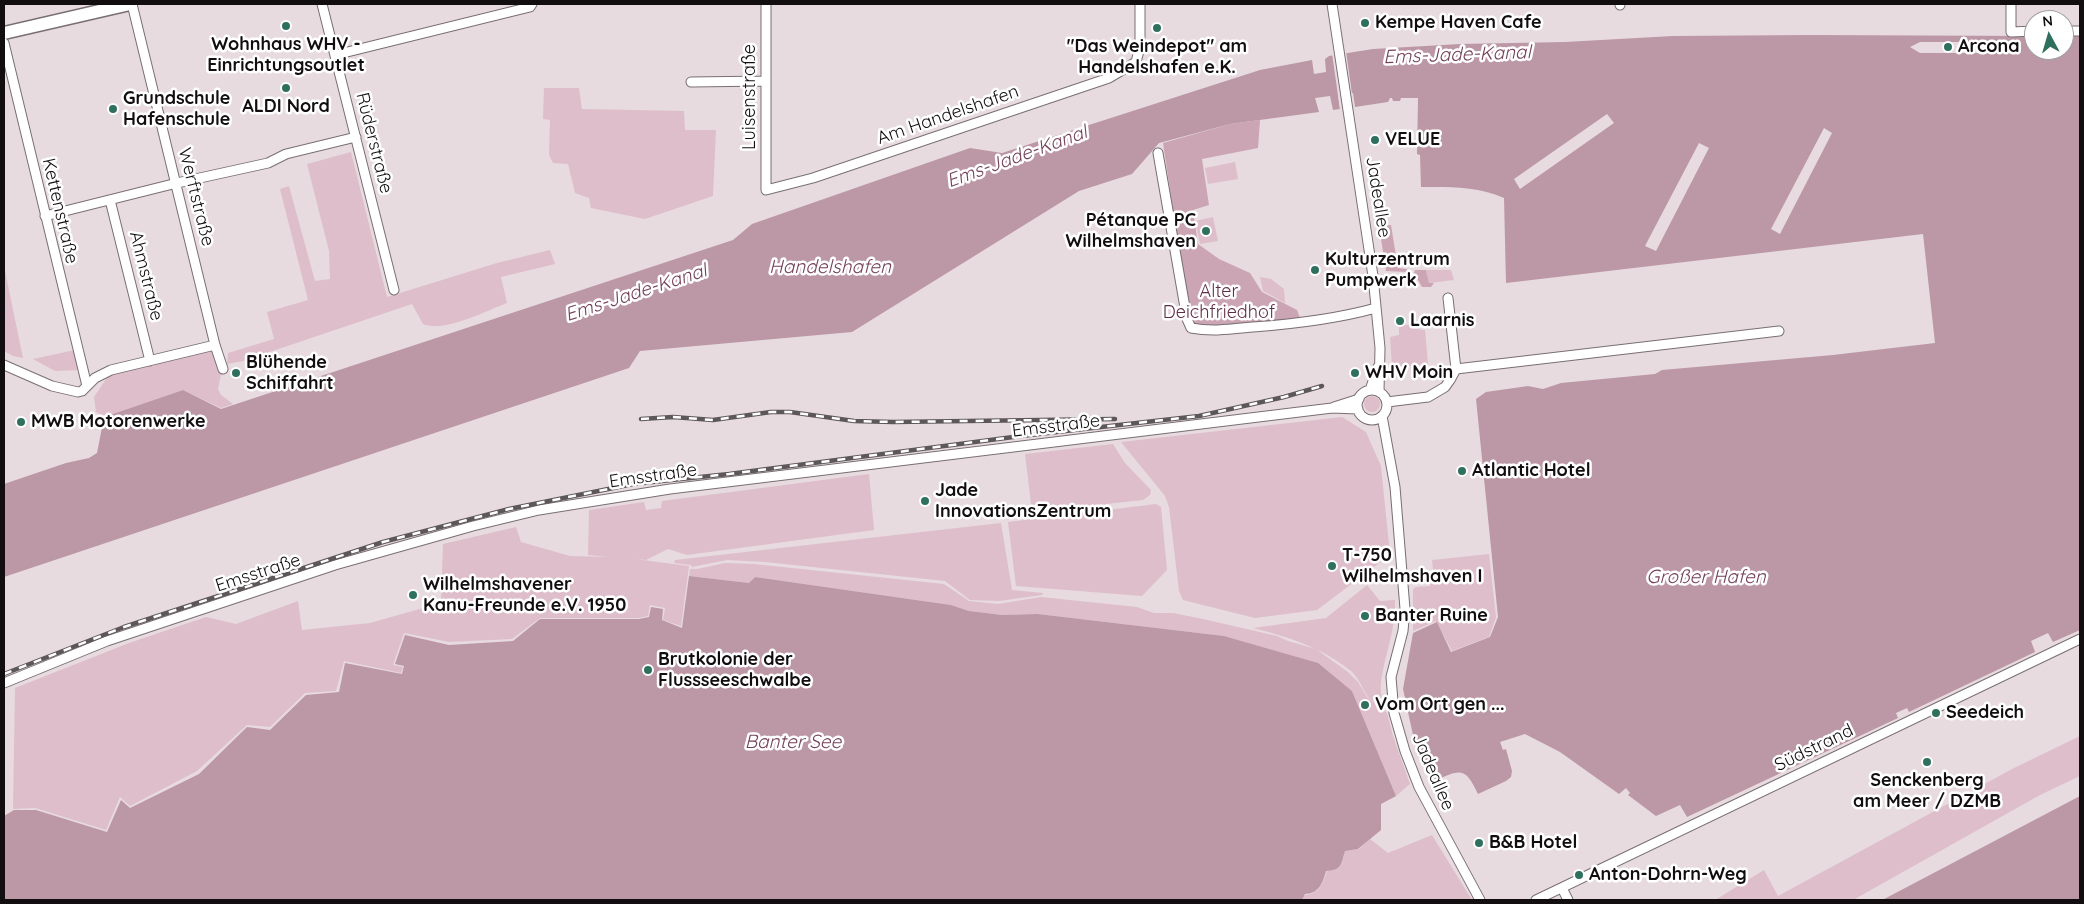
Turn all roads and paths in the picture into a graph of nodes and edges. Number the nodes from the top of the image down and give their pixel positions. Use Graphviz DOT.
graph roads {
  1 [pos="131,4"];
  2 [pos="322,4"];
  3 [pos="532,4"];
  4 [pos="766,4"];
  5 [pos="1140,4"];
  6 [pos="1332,4"];
  7 [pos="2011,4"];
  8 [pos="2024,32"];
  9 [pos="4,33"];
  10 [pos="4,43"];
  11 [pos="335,55"];
  12 [pos="766,81"];
  13 [pos="691,82"];
  14 [pos="356,137"];
  15 [pos="1158,153"];
  16 [pos="177,183"];
  17 [pos="766,190"];
  18 [pos="110,200"];
  19 [pos="45,216"];
  20 [pos="394,290"];
  21 [pos="1448,298"];
  22 [pos="1376,308"];
  23 [pos="1779,331"];
  24 [pos="215,345"];
  25 [pos="150,361"];
  26 [pos="4,365"];
  27 [pos="223,369"];
  28 [pos="1456,369"];
  29 [pos="87,386"];
  30 [pos="1375,391"];
  31 [pos="1358,399"];
  32 [pos="1387,402"];
  33 [pos="1332,408"];
  34 [pos="1358,409"];
  35 [pos="1382,416"];
  36 [pos="1372,420"];
  37 [pos="1385,439"];
  38 [pos="2080,639"];
  39 [pos="4,683"];
  40 [pos="1562,888"];
  41 [pos="1480,900"];
  42 [pos="1536,900"];
  43 [pos="1568,900"];
  1 -- 9 [label="street"];
  1 -- 16 [label="street, Werftstraße"];
  2 -- 11 [label="street, Rüderstraße"];
  3 -- 11 [label="street"];
  4 -- 12 [label="street, Luisenstraße"];
  5 -- 17 [label="street, Am Handelshafen"];
  6 -- 22 [label="street, Jadeallee"];
  7 -- 8 [label="street"];
  10 -- 19 [label="street, Kettenstraße"];
  11 -- 14 [label="street, Rüderstraße"];
  12 -- 13 [label="street"];
  12 -- 17 [label="street, Luisenstraße"];
  14 -- 16 [label="street"];
  14 -- 20 [label="street, Rüderstraße"];
  15 -- 22 [label="street"];
  16 -- 18 [label="street"];
  16 -- 24 [label="street, Werftstraße"];
  18 -- 19 [label="street"];
  18 -- 25 [label="street, Ahmstraße"];
  19 -- 29 [label="street, Kettenstraße"];
  21 -- 28 [label="street"];
  22 -- 30 [label="street, Jadeallee"];
  23 -- 28 [label="street"];
  24 -- 25 [label="street"];
  24 -- 27 [label="street, Werftstraße"];
  25 -- 29 [label="street"];
  26 -- 29 [label="street"];
  28 -- 32 [label="street"];
  30 -- 31 [label="street"];
  30 -- 32 [label="street"];
  31 -- 33 [label="street, Emsstraße"];
  31 -- 34 [label="street"];
  32 -- 35 [label="street"];
  33 -- 34 [label="street, Emsstraße"];
  33 -- 39 [label="street, Emsstraße"];
  34 -- 36 [label="street"];
  35 -- 36 [label="street"];
  35 -- 37 [label="street, Jadeallee"];
  36 -- 37 [label="street, Jadeallee"];
  37 -- 41 [label="street, Jadeallee"];
  38 -- 40 [label="street, Südstrand"];
  40 -- 42 [label="street"];
  40 -- 43 [label="street"];
}
